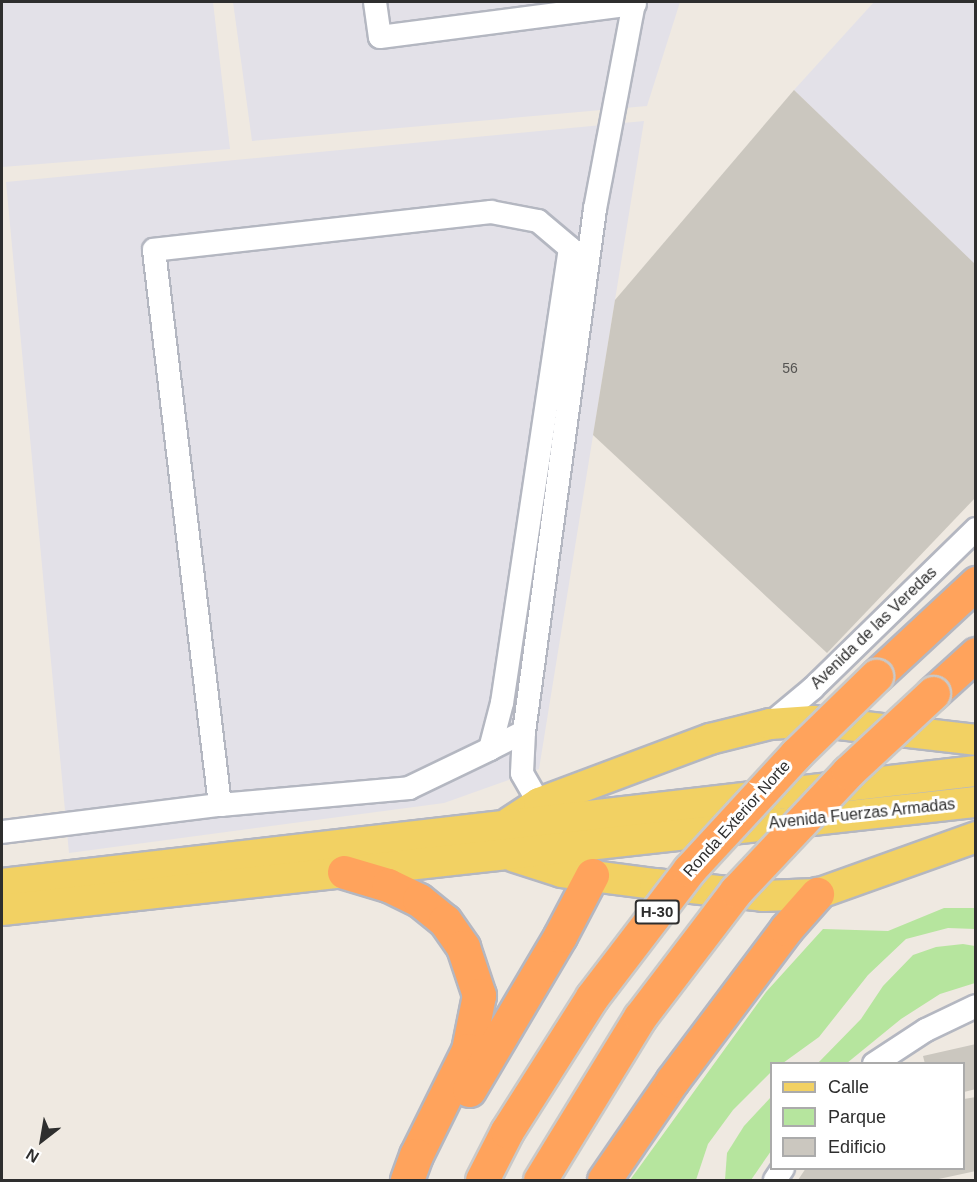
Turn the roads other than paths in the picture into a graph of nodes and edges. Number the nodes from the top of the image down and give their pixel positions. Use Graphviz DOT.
graph roads {
  1 [pos="375,2"];
  2 [pos="634,3"];
  3 [pos="975,529"];
  4 [pos="975,583"];
  5 [pos="975,654"];
  6 [pos="770,724"];
  7 [pos="524,732"];
  8 [pos="922,732"];
  9 [pos="975,740"];
  10 [pos="490,748"];
  11 [pos="649,765"];
  12 [pos="966,767"];
  13 [pos="539,803"];
  14 [pos="966,803"];
  15 [pos="220,805"];
  16 [pos="2,832"];
  17 [pos="617,832"];
  18 [pos="975,837"];
  19 [pos="503,841"];
  20 [pos="924,855"];
  21 [pos="254,868"];
  22 [pos="344,872"];
  23 [pos="592,875"];
  24 [pos="655,884"];
  25 [pos="817,894"];
  26 [pos="3,903"];
  27 [pos="975,1006"];
  28 [pos="877,1062"];
  29 [pos="407,1180"];
  30 [pos="413,1180"];
  31 [pos="482,1180"];
  32 [pos="540,1180"];
  33 [pos="604,1180"];
  1 -- 2 [label="street"];
  2 -- 7 [label="street"];
  3 -- 6 [label="street, Avenida de las Veredas"];
  4 -- 31 [label="highway, Ronda Exterior Norte / H-30, bridge"];
  5 -- 32 [label="highway, bridge"];
  6 -- 8 [label="main road"];
  6 -- 11 [label="main road"];
  7 -- 10 [label="street"];
  7 -- 13 [label="street"];
  8 -- 9 [label="main road"];
  8 -- 12 [label="main road"];
  10 -- 15 [label="street"];
  10 -- 15 [label="street"];
  11 -- 13 [label="main road"];
  11 -- 17 [label="main road"];
  12 -- 14 [label="main road"];
  12 -- 17 [label="main road, Avenida Fuerzas Armadas"];
  13 -- 19 [label="main road"];
  14 -- 17 [label="main road, Avenida Fuerzas Armadas"];
  14 -- 20 [label="main road"];
  15 -- 16 [label="street"];
  17 -- 19 [label="main road"];
  17 -- 23 [label="main road"];
  17 -- 24 [label="main road"];
  18 -- 20 [label="main road"];
  19 -- 21 [label="main road"];
  19 -- 22 [label="main road"];
  19 -- 23 [label="main road"];
  20 -- 25 [label="main road"];
  21 -- 22 [label="main road"];
  21 -- 26 [label="main road"];
  21 -- 26 [label="main road"];
  22 -- 29 [label="highway"];
  23 -- 24 [label="main road"];
  23 -- 30 [label="highway"];
  24 -- 25 [label="main road"];
  25 -- 33 [label="highway"];
  27 -- 28 [label="street"];
}
